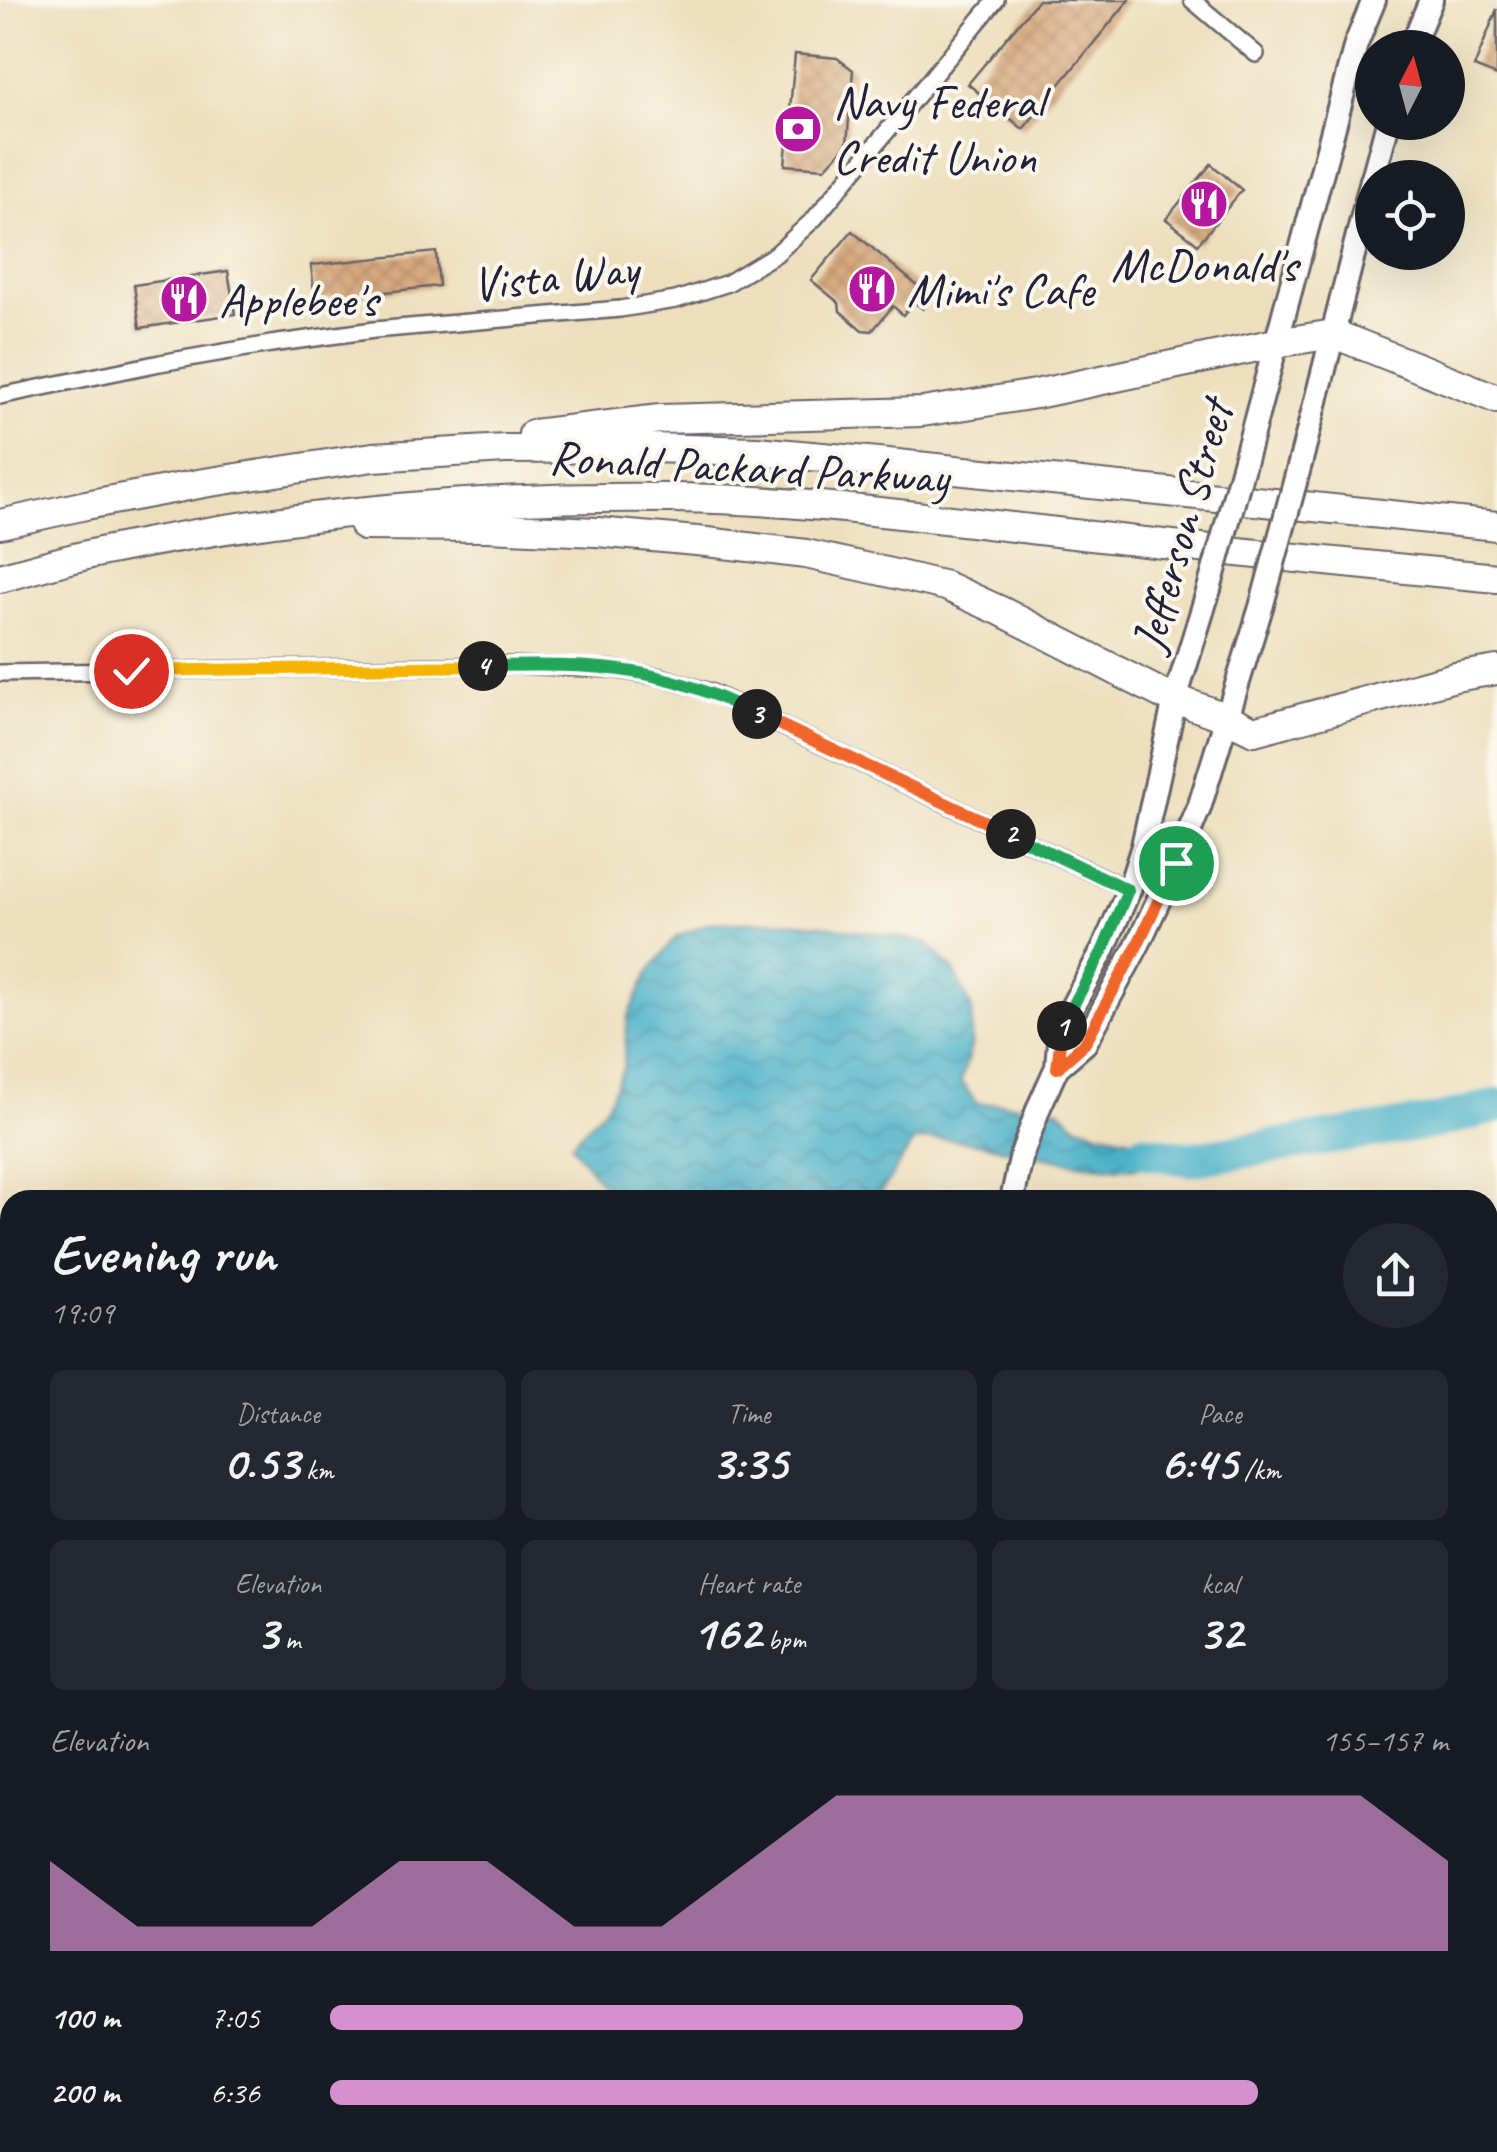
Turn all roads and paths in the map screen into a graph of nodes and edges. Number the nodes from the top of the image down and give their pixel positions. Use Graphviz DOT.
graph roads {
  1 [pos="996,0"];
  2 [pos="1192,0"];
  3 [pos="1374,0"];
  4 [pos="1432,0"];
  5 [pos="1419,30"];
  6 [pos="1256,54"];
  7 [pos="1355,251"];
  8 [pos="1334,334"];
  9 [pos="1276,343"];
  10 [pos="0,396"];
  11 [pos="1497,399"];
  12 [pos="373,457"];
  13 [pos="0,524"];
  14 [pos="246,525"];
  15 [pos="1497,526"];
  16 [pos="0,578"];
  17 [pos="1497,578"];
  18 [pos="1497,670"];
  19 [pos="0,673"];
  20 [pos="1175,698"];
  21 [pos="1227,718"];
  22 [pos="1128,890"];
  23 [pos="1057,1068"];
  24 [pos="1014,1190"];
  1 -- 10 [label="street, Vista Way"];
  2 -- 6 [label="street"];
  3 -- 9 [label="main road, Jefferson Street"];
  4 -- 5 [label="main road"];
  7 -- 8 [label="main road, Jefferson Street"];
  8 -- 9 [label="highway"];
  8 -- 11 [label="highway"];
  8 -- 21 [label="main road, Jefferson Street, bridge"];
  9 -- 12 [label="highway"];
  9 -- 20 [label="main road, Jefferson Street, bridge"];
  12 -- 13 [label="highway, Ronald Packard Parkway"];
  12 -- 15 [label="highway, Ronald Packard Parkway"];
  14 -- 16 [label="highway, Ronald Packard Parkway"];
  14 -- 17 [label="highway, Ronald Packard Parkway"];
  14 -- 20 [label="highway"];
  18 -- 21 [label="highway"];
  19 -- 22 [label="street"];
  20 -- 21 [label="highway"];
  20 -- 22 [label="main road, Jefferson Street"];
  21 -- 23 [label="main road, Jefferson Street"];
  22 -- 23 [label="main road, Jefferson Street"];
  23 -- 24 [label="main road, Jefferson Street"];
}
